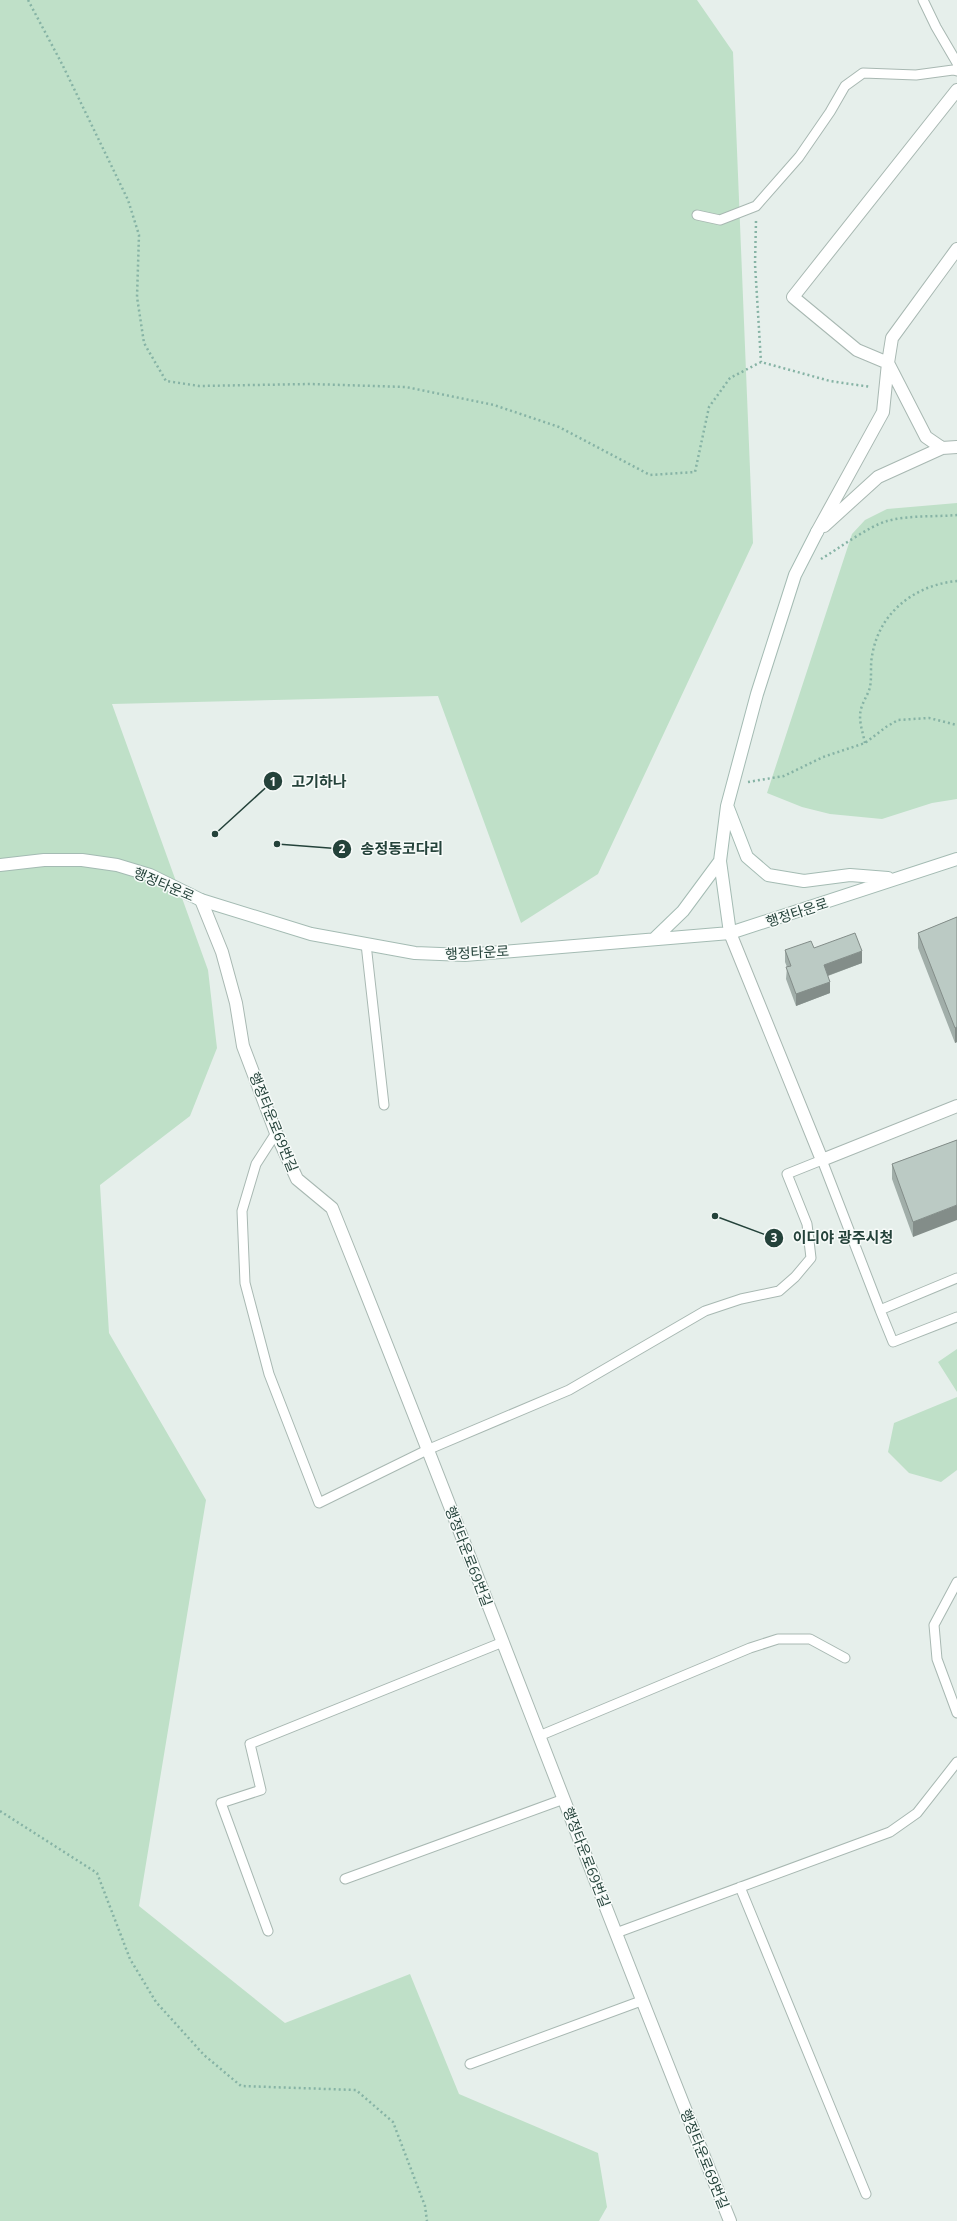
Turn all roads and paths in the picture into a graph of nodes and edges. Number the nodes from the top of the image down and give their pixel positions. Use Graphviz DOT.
graph roads {
  1 [pos="28,0"];
  2 [pos="923,0"];
  3 [pos="957,63"];
  4 [pos="957,71"];
  5 [pos="957,90"];
  6 [pos="756,206"];
  7 [pos="697,215"];
  8 [pos="957,248"];
  9 [pos="761,362"];
  10 [pos="888,363"];
  11 [pos="885,389"];
  12 [pos="957,447"];
  13 [pos="942,448"];
  14 [pos="957,516"];
  15 [pos="817,532"];
  16 [pos="795,575"];
  17 [pos="957,581"];
  18 [pos="957,725"];
  19 [pos="865,743"];
  20 [pos="733,784"];
  21 [pos="728,806"];
  22 [pos="957,859"];
  23 [pos="720,861"];
  24 [pos="0,865"];
  25 [pos="895,879"];
  26 [pos="202,900"];
  27 [pos="730,933"];
  28 [pos="654,939"];
  29 [pos="366,944"];
  30 [pos="384,1105"];
  31 [pos="957,1106"];
  32 [pos="276,1133"];
  33 [pos="822,1160"];
  34 [pos="957,1278"];
  35 [pos="880,1310"];
  36 [pos="957,1317"];
  37 [pos="427,1450"];
  38 [pos="957,1582"];
  39 [pos="502,1642"];
  40 [pos="845,1658"];
  41 [pos="957,1713"];
  42 [pos="539,1736"];
  43 [pos="957,1762"];
  44 [pos="564,1799"];
  45 [pos="0,1811"];
  46 [pos="345,1879"];
  47 [pos="740,1886"];
  48 [pos="268,1931"];
  49 [pos="616,1933"];
  50 [pos="642,2002"];
  51 [pos="470,2064"];
  52 [pos="866,2194"];
  53 [pos="427,2221"];
  54 [pos="730,2221"];
  1 -- 9 [label="path"];
  2 -- 3 [label="lane"];
  4 -- 6 [label="lane"];
  5 -- 10 [label="street"];
  6 -- 7 [label="lane"];
  6 -- 9 [label="path"];
  8 -- 10 [label="street"];
  9 -- 11 [label="path"];
  10 -- 11 [label="street"];
  10 -- 13 [label="street"];
  11 -- 15 [label="street"];
  12 -- 13 [label="street"];
  13 -- 15 [label="street"];
  14 -- 16 [label="path"];
  15 -- 16 [label="street"];
  16 -- 20 [label="street"];
  17 -- 19 [label="path"];
  18 -- 19 [label="path"];
  19 -- 20 [label="path"];
  20 -- 21 [label="street"];
  21 -- 23 [label="street"];
  21 -- 25 [label="street"];
  22 -- 25 [label="street, 행정타운로"];
  23 -- 27 [label="street"];
  23 -- 28 [label="street"];
  24 -- 26 [label="street, 행정타운로"];
  25 -- 27 [label="street, 행정타운로"];
  26 -- 29 [label="street, 행정타운로"];
  26 -- 32 [label="street, 행정타운로69번길"];
  27 -- 28 [label="street, 행정타운로"];
  27 -- 33 [label="street"];
  28 -- 29 [label="street, 행정타운로"];
  29 -- 30 [label="lane"];
  31 -- 33 [label="street"];
  32 -- 37 [label="street, 행정타운로69번길"];
  32 -- 37 [label="lane"];
  33 -- 35 [label="lane"];
  33 -- 37 [label="lane"];
  34 -- 35 [label="lane"];
  35 -- 36 [label="lane"];
  37 -- 39 [label="street, 행정타운로69번길"];
  38 -- 41 [label="lane"];
  39 -- 42 [label="street, 행정타운로69번길"];
  39 -- 48 [label="lane"];
  40 -- 42 [label="lane"];
  42 -- 44 [label="street, 행정타운로69번길"];
  43 -- 47 [label="lane"];
  44 -- 46 [label="lane"];
  44 -- 49 [label="street, 행정타운로69번길"];
  45 -- 53 [label="path"];
  47 -- 49 [label="lane"];
  47 -- 52 [label="lane"];
  49 -- 50 [label="street, 행정타운로69번길"];
  50 -- 51 [label="lane"];
  50 -- 54 [label="street, 행정타운로69번길"];
}
